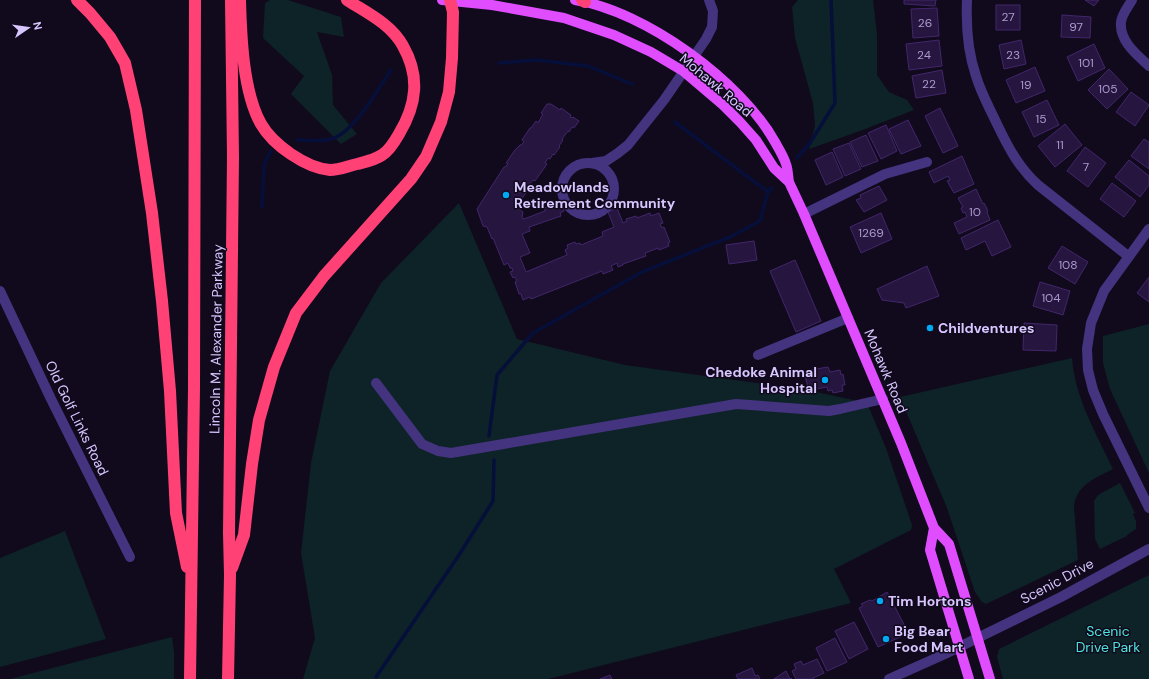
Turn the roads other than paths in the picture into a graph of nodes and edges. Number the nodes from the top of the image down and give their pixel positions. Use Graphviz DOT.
graph roads {
  1 [pos="77,0"];
  2 [pos="231,0"];
  3 [pos="240,0"];
  4 [pos="347,0"];
  5 [pos="448,0"];
  6 [pos="710,0"];
  7 [pos="967,0"];
  8 [pos="1132,0"];
  9 [pos="581,1"];
  10 [pos="194,3"];
  11 [pos="694,56"];
  12 [pos="1149,66"];
  13 [pos="683,72"];
  14 [pos="618,153"];
  15 [pos="927,162"];
  16 [pos="592,163"];
  17 [pos="613,180"];
  18 [pos="788,182"];
  19 [pos="804,214"];
  20 [pos="1149,229"];
  21 [pos="1128,256"];
  22 [pos="0,291"];
  23 [pos="848,318"];
  24 [pos="758,355"];
  25 [pos="376,383"];
  26 [pos="883,399"];
  27 [pos="1149,508"];
  28 [pos="934,528"];
  29 [pos="1149,549"];
  30 [pos="130,557"];
  31 [pos="230,575"];
  32 [pos="192,593"];
  33 [pos="978,637"];
  34 [pos="960,646"];
  35 [pos="190,679"];
  36 [pos="228,679"];
  37 [pos="889,679"];
  38 [pos="969,679"];
  39 [pos="990,679"];
  1 -- 32 [label="highway"];
  2 -- 31 [label="highway, Lincoln M. Alexander Parkway"];
  3 -- 4 [label="highway"];
  5 -- 13 [label="main road, Mohawk Road"];
  5 -- 31 [label="highway"];
  6 -- 11 [label="street"];
  7 -- 21 [label="street"];
  8 -- 12 [label="street"];
  9 -- 11 [label="main road, Mohawk Road"];
  10 -- 32 [label="highway, Lincoln M. Alexander Parkway"];
  11 -- 13 [label="street"];
  11 -- 18 [label="main road, Mohawk Road"];
  13 -- 14 [label="street"];
  13 -- 18 [label="main road, Mohawk Road"];
  14 -- 16 [label="street"];
  14 -- 17 [label="street"];
  15 -- 19 [label="street"];
  16 -- 17 [label="street"];
  16 -- 17 [label="street"];
  18 -- 19 [label="main road, Mohawk Road"];
  19 -- 23 [label="main road, Mohawk Road"];
  20 -- 21 [label="street"];
  21 -- 27 [label="street"];
  22 -- 30 [label="street, Old Golf Links Road"];
  23 -- 24 [label="street"];
  23 -- 26 [label="main road, Mohawk Road"];
  25 -- 26 [label="street"];
  26 -- 28 [label="main road, Mohawk Road"];
  28 -- 33 [label="main road, Mohawk Road"];
  28 -- 34 [label="main road"];
  29 -- 33 [label="street, Scenic Drive"];
  31 -- 36 [label="highway, Lincoln M. Alexander Parkway"];
  32 -- 35 [label="highway, Lincoln M. Alexander Parkway"];
  33 -- 34 [label="street, Scenic Drive"];
  33 -- 39 [label="main road, Mohawk Road"];
  34 -- 37 [label="street, Scenic Drive"];
  34 -- 38 [label="main road"];
}
